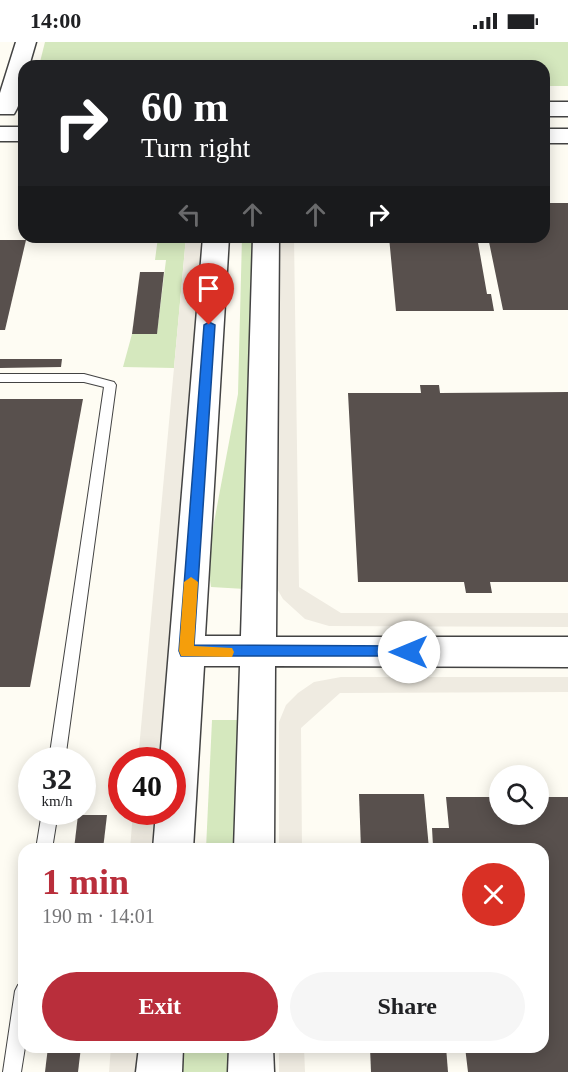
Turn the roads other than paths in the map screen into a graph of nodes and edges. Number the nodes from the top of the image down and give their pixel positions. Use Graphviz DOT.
graph roads {
  1 [pos="26,42"];
  2 [pos="22,60"];
  3 [pos="18,76"];
  4 [pos="10,109"];
  5 [pos="550,109"];
  6 [pos="568,109"];
  7 [pos="0,134"];
  8 [pos="18,134"];
  9 [pos="550,136"];
  10 [pos="568,136"];
  11 [pos="216,243"];
  12 [pos="266,243"];
  13 [pos="0,378"];
  14 [pos="186,651"];
  15 [pos="568,652"];
  16 [pos="256,653"];
  17 [pos="59,747"];
  18 [pos="48,825"];
  19 [pos="45,843"];
  20 [pos="173,843"];
  21 [pos="254,843"];
  22 [pos="18,1032"];
  23 [pos="161,1053"];
  24 [pos="251,1053"];
  25 [pos="12,1072"];
  26 [pos="159,1072"];
  27 [pos="251,1072"];
  1 -- 2 [label="street"];
  3 -- 4 [label="street"];
  5 -- 6 [label="street"];
  7 -- 8 [label="street"];
  9 -- 10 [label="street"];
  11 -- 14 [label="street"];
  12 -- 16 [label="street"];
  13 -- 17 [label="lane"];
  14 -- 16 [label="street"];
  14 -- 20 [label="street"];
  15 -- 16 [label="street"];
  16 -- 21 [label="street"];
  18 -- 19 [label="lane"];
  22 -- 25 [label="lane"];
  23 -- 26 [label="street"];
  24 -- 27 [label="street"];
}
